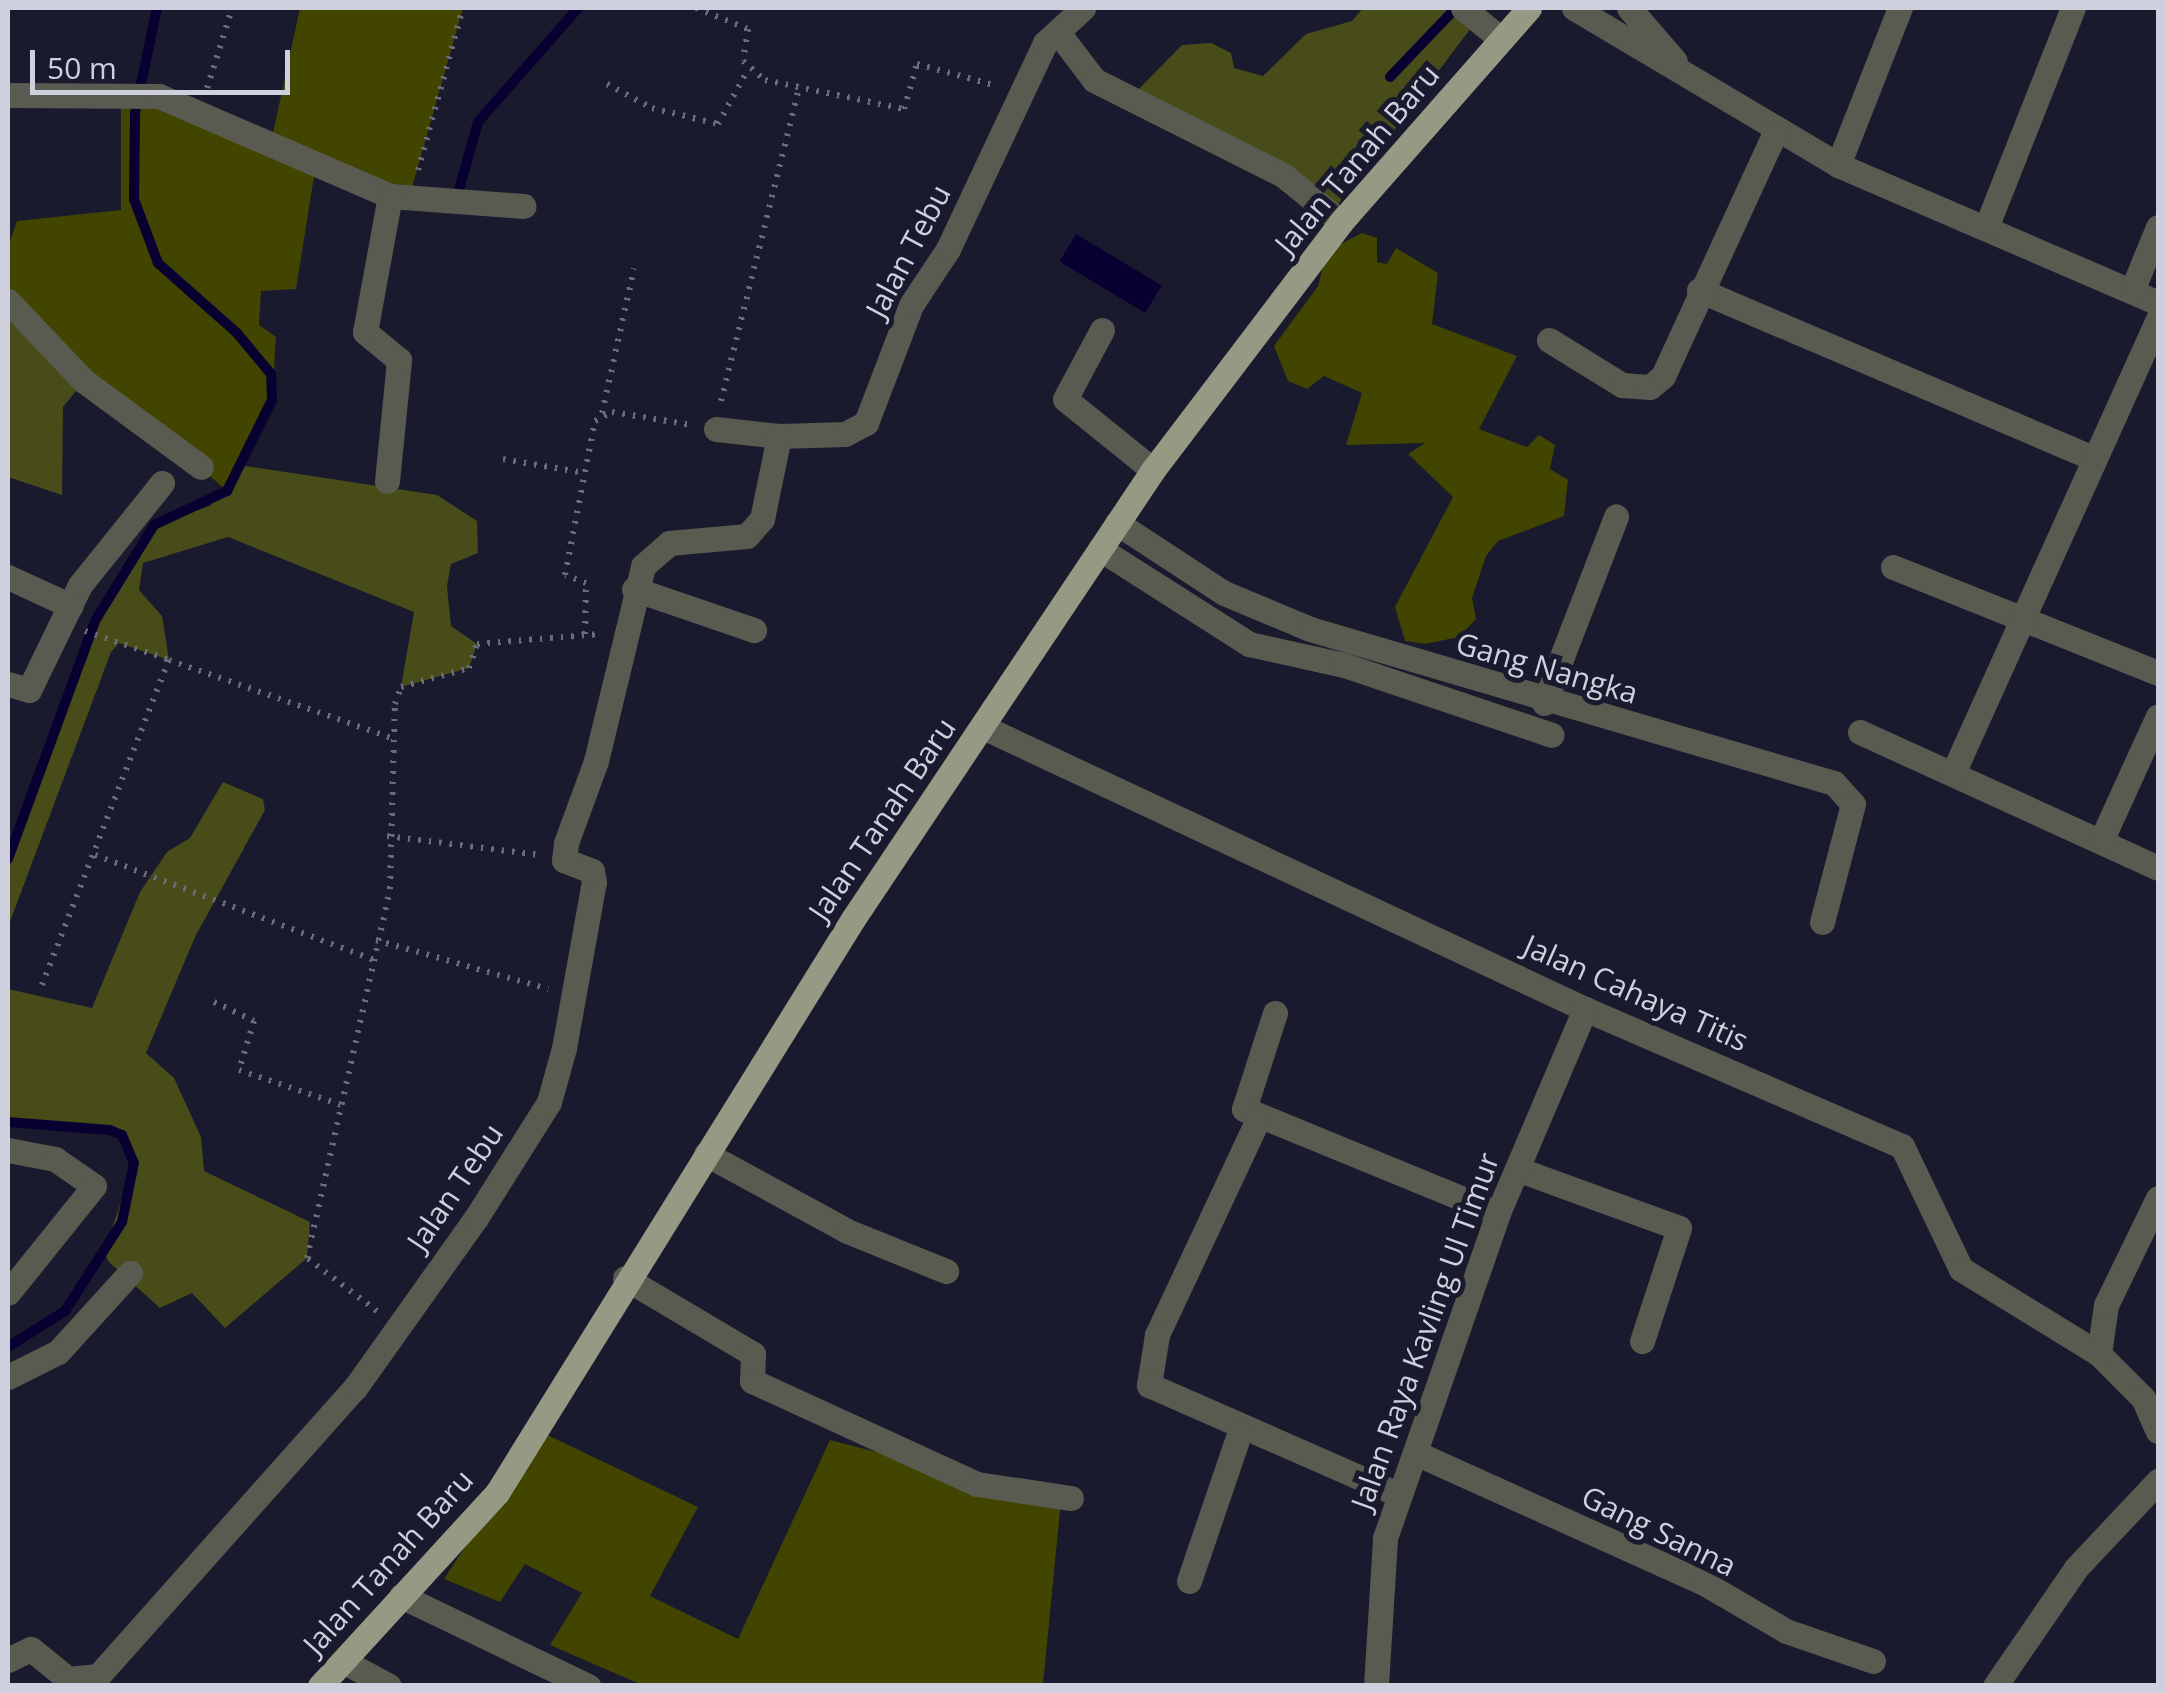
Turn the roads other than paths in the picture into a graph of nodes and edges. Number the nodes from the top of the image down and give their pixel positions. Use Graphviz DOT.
graph roads {
  1 [pos="1083,8"];
  2 [pos="1530,8"];
  3 [pos="1574,8"];
  4 [pos="1629,8"];
  5 [pos="1900,8"];
  6 [pos="2074,8"];
  7 [pos="1471,15"];
  8 [pos="1060,35"];
  9 [pos="1502,39"];
  10 [pos="1675,61"];
  11 [pos="8,95"];
  12 [pos="1775,132"];
  13 [pos="1838,165"];
  14 [pos="400,197"];
  15 [pos="524,206"];
  16 [pos="1336,218"];
  17 [pos="1988,224"];
  18 [pos="2158,227"];
  19 [pos="2132,288"];
  20 [pos="1699,290"];
  21 [pos="8,301"];
  22 [pos="2158,303"];
  23 [pos="2158,320"];
  24 [pos="1102,330"];
  25 [pos="1549,340"];
  26 [pos="716,429"];
  27 [pos="779,436"];
  28 [pos="2090,457"];
  29 [pos="1145,464"];
  30 [pos="201,467"];
  31 [pos="387,481"];
  32 [pos="162,483"];
  33 [pos="1616,516"];
  34 [pos="1117,523"];
  35 [pos="1100,548"];
  36 [pos="1892,567"];
  37 [pos="8,577"];
  38 [pos="634,589"];
  39 [pos="71,606"];
  40 [pos="2016,618"];
  41 [pos="754,630"];
  42 [pos="2158,673"];
  43 [pos="8,684"];
  44 [pos="1544,703"];
  45 [pos="2158,716"];
  46 [pos="983,727"];
  47 [pos="1860,732"];
  48 [pos="1552,735"];
  49 [pos="1953,773"];
  50 [pos="2101,841"];
  51 [pos="2158,868"];
  52 [pos="1822,922"];
  53 [pos="1585,1010"];
  54 [pos="1275,1013"];
  55 [pos="1259,1117"];
  56 [pos="8,1150"];
  57 [pos="706,1154"];
  58 [pos="1517,1169"];
  59 [pos="2158,1198"];
  60 [pos="1498,1213"];
  61 [pos="130,1272"];
  62 [pos="946,1272"];
  63 [pos="624,1278"];
  64 [pos="8,1292"];
  65 [pos="1642,1341"];
  66 [pos="2099,1354"];
  67 [pos="8,1377"];
  68 [pos="2158,1431"];
  69 [pos="1240,1432"];
  70 [pos="1418,1454"];
  71 [pos="2158,1482"];
  72 [pos="1400,1495"];
  73 [pos="1071,1498"];
  74 [pos="1188,1582"];
  75 [pos="401,1596"];
  76 [pos="8,1660"];
  77 [pos="1873,1661"];
  78 [pos="343,1662"];
  79 [pos="580,1684"];
  80 [pos="320,1686"];
  81 [pos="389,1686"];
  82 [pos="1376,1686"];
  83 [pos="1995,1686"];
  1 -- 8 [label="street, Jalan Tebu"];
  2 -- 9 [label="main road, Jalan Tanah Baru"];
  3 -- 10 [label="street"];
  4 -- 10 [label="street"];
  5 -- 13 [label="street"];
  6 -- 17 [label="street"];
  7 -- 9 [label="street"];
  8 -- 16 [label="street"];
  8 -- 27 [label="street, Jalan Tebu"];
  9 -- 16 [label="main road, Jalan Tanah Baru"];
  10 -- 12 [label="street"];
  11 -- 14 [label="street"];
  12 -- 13 [label="street"];
  12 -- 20 [label="street"];
  13 -- 17 [label="street"];
  14 -- 15 [label="street"];
  14 -- 31 [label="street"];
  16 -- 29 [label="main road, Jalan Tanah Baru"];
  17 -- 19 [label="street"];
  18 -- 19 [label="street"];
  19 -- 22 [label="street"];
  20 -- 25 [label="street"];
  20 -- 28 [label="street"];
  21 -- 30 [label="street"];
  23 -- 28 [label="street"];
  24 -- 29 [label="street"];
  26 -- 27 [label="street, Jalan Tebu"];
  27 -- 38 [label="street"];
  28 -- 40 [label="street"];
  29 -- 34 [label="main road, Jalan Tanah Baru"];
  32 -- 39 [label="street"];
  33 -- 44 [label="street"];
  34 -- 35 [label="main road, Jalan Tanah Baru"];
  34 -- 44 [label="street, Gang Nangka"];
  35 -- 46 [label="main road, Jalan Tanah Baru"];
  35 -- 48 [label="street"];
  36 -- 40 [label="street"];
  37 -- 39 [label="street"];
  38 -- 41 [label="street"];
  38 -- 76 [label="street, Jalan Tebu"];
  39 -- 43 [label="street"];
  40 -- 42 [label="street"];
  40 -- 49 [label="street"];
  44 -- 52 [label="street, Gang Nangka"];
  45 -- 50 [label="street"];
  46 -- 53 [label="street, Jalan Cahaya Titis"];
  46 -- 57 [label="main road, Jalan Tanah Baru"];
  47 -- 49 [label="street"];
  49 -- 50 [label="street"];
  50 -- 51 [label="street"];
  53 -- 58 [label="street, Jalan Raya Kavling Ul Timur"];
  53 -- 66 [label="street, Jalan Cahaya Titis"];
  54 -- 55 [label="street"];
  55 -- 60 [label="street"];
  55 -- 69 [label="street"];
  56 -- 64 [label="street"];
  57 -- 62 [label="street"];
  57 -- 63 [label="main road, Jalan Tanah Baru"];
  58 -- 60 [label="street, Jalan Raya Kavling Ul Timur"];
  58 -- 65 [label="street"];
  59 -- 66 [label="street"];
  60 -- 70 [label="street, Jalan Raya Kavling Ul Timur"];
  61 -- 67 [label="street"];
  63 -- 73 [label="street"];
  63 -- 75 [label="main road, Jalan Tanah Baru"];
  66 -- 68 [label="street, Jalan Cahaya Titis"];
  69 -- 72 [label="street"];
  69 -- 74 [label="street"];
  70 -- 72 [label="street, Jalan Raya Kavling Ul Timur"];
  70 -- 77 [label="street, Gang Sanna"];
  71 -- 83 [label="street"];
  72 -- 82 [label="street, Jalan Raya Kavling Ul Timur"];
  75 -- 78 [label="main road, Jalan Tanah Baru"];
  75 -- 79 [label="street"];
  78 -- 80 [label="main road, Jalan Tanah Baru"];
  78 -- 81 [label="street"];
}
